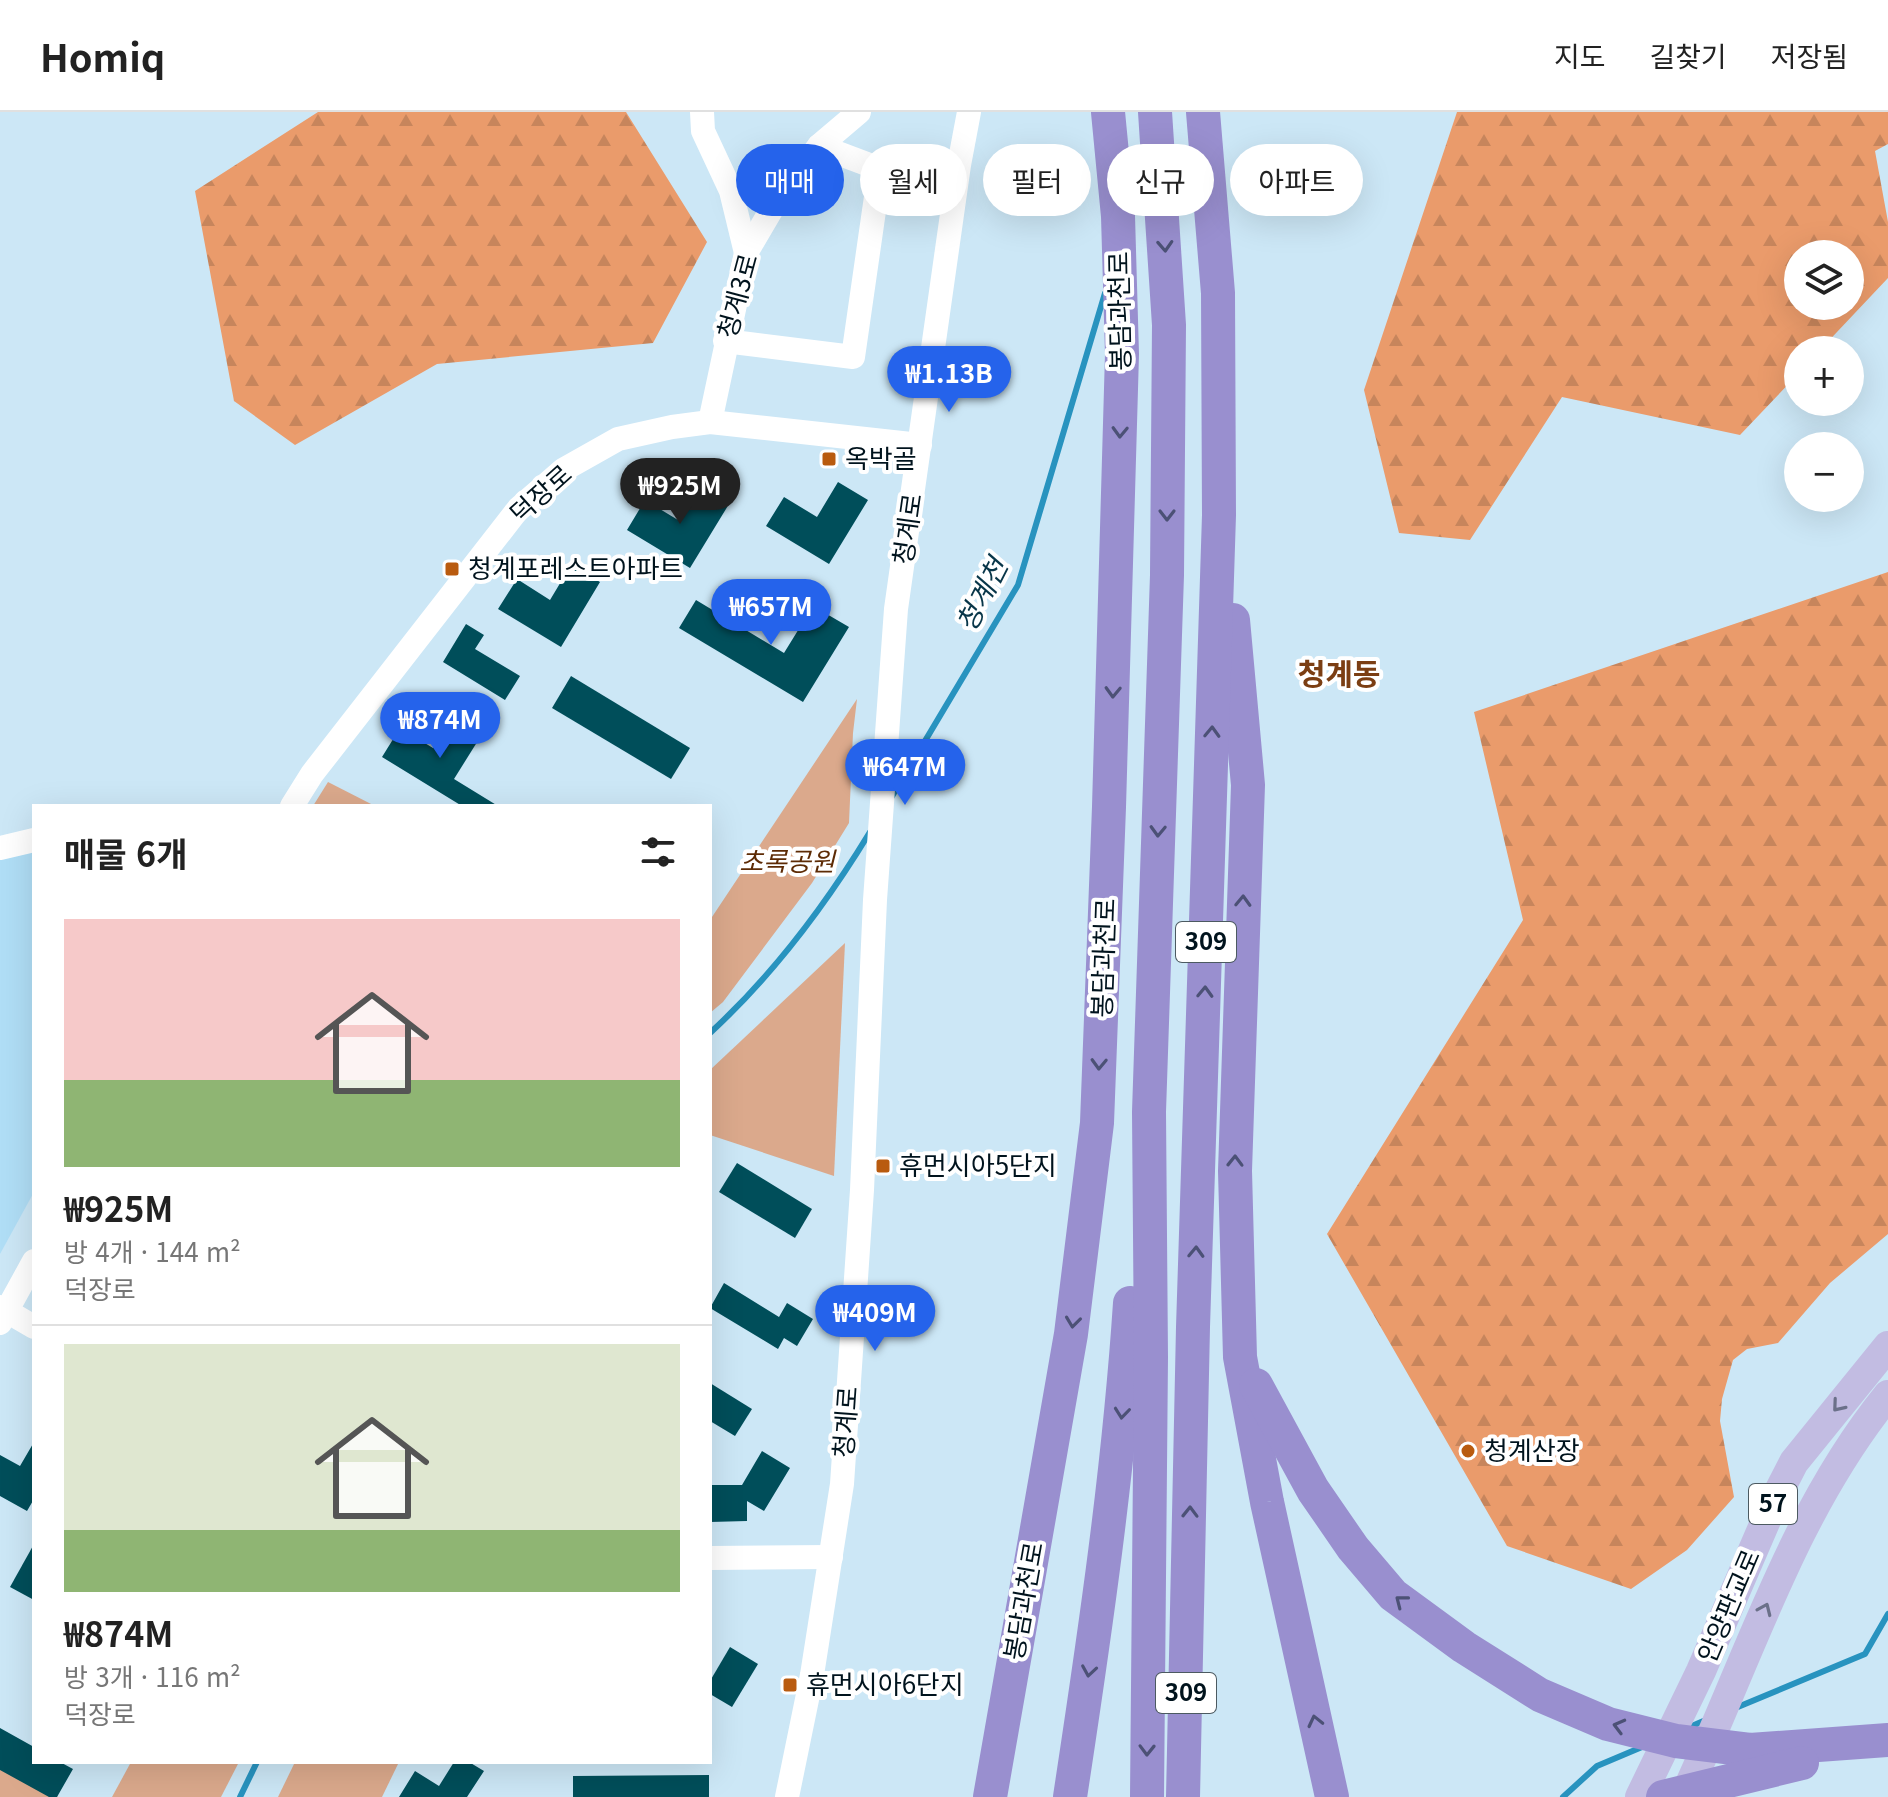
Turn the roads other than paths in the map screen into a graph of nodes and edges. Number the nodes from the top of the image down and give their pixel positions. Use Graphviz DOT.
graph roads {
  1 [pos="702,112"];
  2 [pos="859,112"];
  3 [pos="969,112"];
  4 [pos="1108,112"];
  5 [pos="1155,112"];
  6 [pos="1203,112"];
  7 [pos="821,144"];
  8 [pos="844,155"];
  9 [pos="768,216"];
  10 [pos="746,253"];
  11 [pos="725,341"];
  12 [pos="710,422"];
  13 [pos="920,445"];
  14 [pos="1219,515"];
  15 [pos="293,804"];
  16 [pos="32,840"];
  17 [pos="0,848"];
  18 [pos="1149,1112"];
  19 [pos="32,1264"];
  20 [pos="2,1314"];
  21 [pos="32,1326"];
  22 [pos="1888,1346"];
  23 [pos="1240,1357"];
  24 [pos="1888,1395"];
  25 [pos="831,1557"];
  26 [pos="712,1558"];
  27 [pos="1189,1590"];
  28 [pos="1888,1741"];
  29 [pos="787,1797"];
  30 [pos="990,1797"];
  31 [pos="1070,1797"];
  32 [pos="1147,1797"];
  33 [pos="1183,1797"];
  34 [pos="1206,1797"];
  35 [pos="1332,1797"];
  36 [pos="1640,1797"];
  37 [pos="1663,1797"];
  38 [pos="1684,1797"];
  1 -- 10 [label="street"];
  2 -- 7 [label="street, 청계3로"];
  3 -- 13 [label="street, 청계로"];
  4 -- 30 [label="highway, 봉담과천로, one-way"];
  5 -- 18 [label="highway, 봉담과천로 / 309, one-way"];
  6 -- 14 [label="highway, 309"];
  8 -- 11 [label="street"];
  9 -- 10 [label="street, 청계3로"];
  10 -- 11 [label="street, 청계3로"];
  11 -- 12 [label="street, 청계3로"];
  12 -- 13 [label="street, 덕장로"];
  12 -- 15 [label="street, 덕장로"];
  13 -- 25 [label="street, 청계로"];
  23 -- 14 [label="highway, one-way"];
  27 -- 14 [label="highway, 309, one-way"];
  16 -- 17 [label="street"];
  18 -- 31 [label="highway, one-way"];
  18 -- 32 [label="highway, 봉담과천로 / 309, one-way"];
  19 -- 20 [label="street"];
  20 -- 21 [label="street"];
  22 -- 36 [label="main road, 안양판교로 / 57, one-way"];
  28 -- 23 [label="highway, one-way"];
  35 -- 23 [label="highway, one-way"];
  38 -- 24 [label="main road, 안양판교로 / 57, one-way"];
  25 -- 26 [label="street"];
  25 -- 29 [label="street, 청계로"];
  27 -- 33 [label="highway, 309"];
  27 -- 34 [label="highway"];
  28 -- 37 [label="highway"];
}
